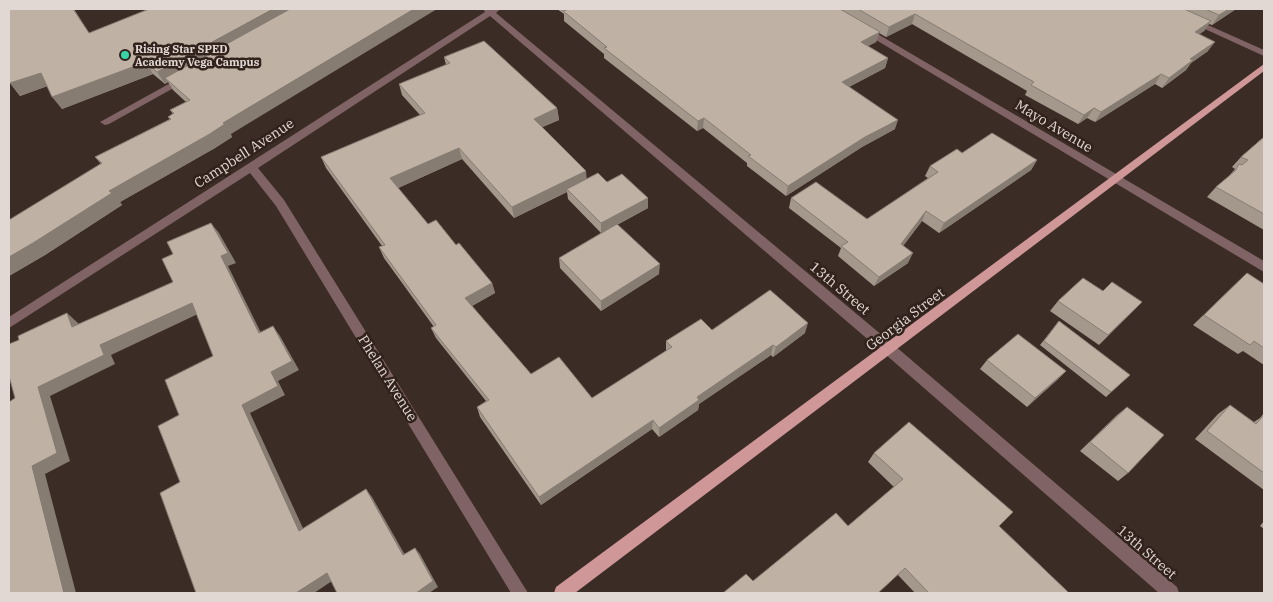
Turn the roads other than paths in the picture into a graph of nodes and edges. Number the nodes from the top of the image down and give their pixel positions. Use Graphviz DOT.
graph roads {
  1 [pos="1165,9"];
  2 [pos="491,10"];
  3 [pos="855,24"];
  4 [pos="1264,53"];
  5 [pos="1264,67"];
  6 [pos="190,75"];
  7 [pos="105,122"];
  8 [pos="251,166"];
  9 [pos="1117,179"];
  10 [pos="1264,267"];
  11 [pos="9,323"];
  12 [pos="890,350"];
  13 [pos="520,593"];
  14 [pos="562,593"];
  15 [pos="1171,593"];
  1 -- 4 [label="street"];
  2 -- 8 [label="street, Campbell Avenue"];
  2 -- 12 [label="street, 13th Street"];
  3 -- 9 [label="street, Mayo Avenue"];
  5 -- 9 [label="main road, Georgia Street"];
  6 -- 7 [label="street"];
  8 -- 11 [label="street, Campbell Avenue"];
  8 -- 13 [label="street, Phelan Avenue"];
  9 -- 10 [label="street, Mayo Avenue"];
  9 -- 12 [label="main road, Georgia Street"];
  12 -- 14 [label="main road, Georgia Street"];
  12 -- 15 [label="street, 13th Street"];
}
